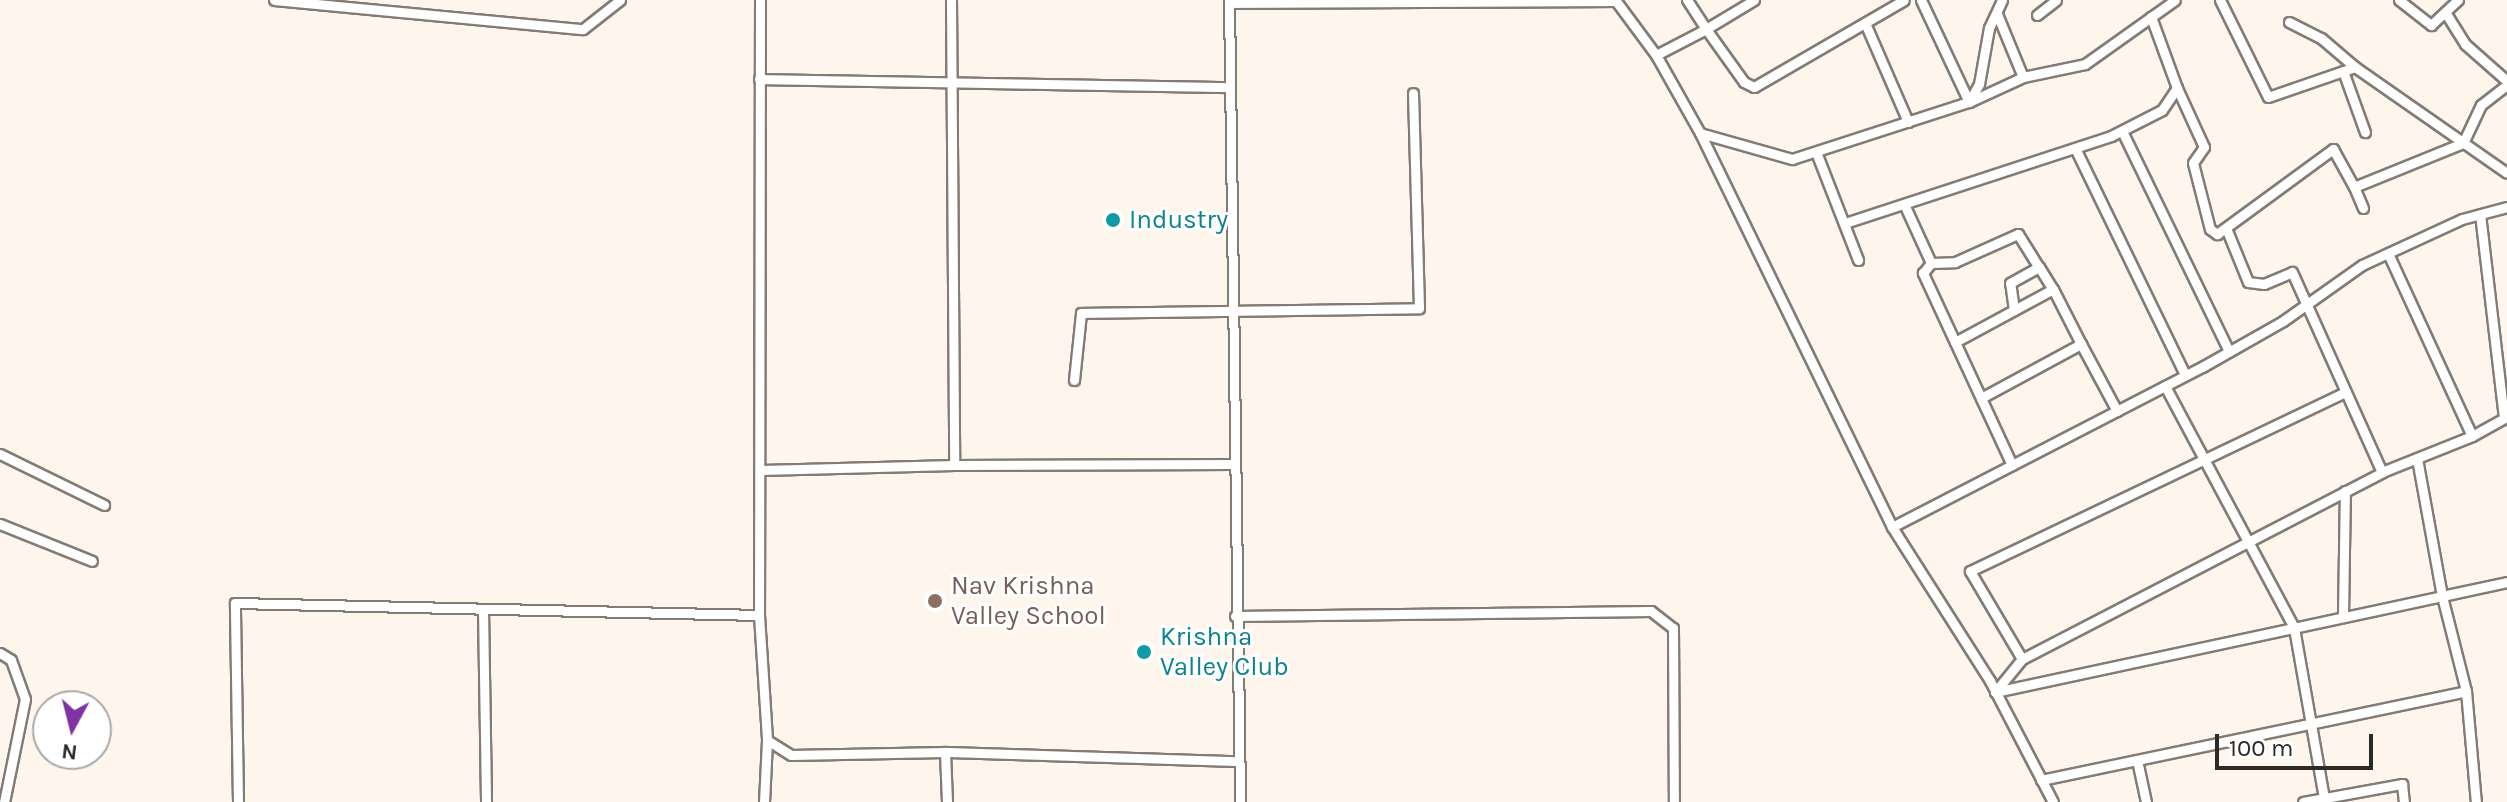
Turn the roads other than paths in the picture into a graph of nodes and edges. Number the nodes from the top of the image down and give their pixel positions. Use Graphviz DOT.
graph roads {
  1 [pos="274,0"];
  2 [pos="620,0"];
  3 [pos="760,0"];
  4 [pos="951,0"];
  5 [pos="1616,0"];
  6 [pos="1687,0"];
  7 [pos="1754,0"];
  8 [pos="1904,0"];
  9 [pos="1921,0"];
  10 [pos="2002,0"];
  11 [pos="2175,0"];
  12 [pos="2220,0"];
  13 [pos="2399,0"];
  14 [pos="2458,0"];
  15 [pos="1229,2"];
  16 [pos="2051,2"];
  17 [pos="2445,12"];
  18 [pos="1997,14"];
  19 [pos="2037,15"];
  20 [pos="2151,17"];
  21 [pos="2289,22"];
  22 [pos="1865,23"];
  23 [pos="1706,29"];
  24 [pos="1656,55"];
  25 [pos="2355,67"];
  26 [pos="2343,71"];
  27 [pos="2023,77"];
  28 [pos="759,79"];
  29 [pos="952,80"];
  30 [pos="2507,83"];
  31 [pos="1229,87"];
  32 [pos="2177,88"];
  33 [pos="1413,93"];
  34 [pos="1969,102"];
  35 [pos="1908,122"];
  36 [pos="2122,131"];
  37 [pos="2365,132"];
  38 [pos="1700,133"];
  39 [pos="2463,143"];
  40 [pos="2075,148"];
  41 [pos="1816,152"];
  42 [pos="2507,173"];
  43 [pos="2354,187"];
  44 [pos="1904,204"];
  45 [pos="2507,207"];
  46 [pos="2363,208"];
  47 [pos="2480,214"];
  48 [pos="1845,223"];
  49 [pos="2226,228"];
  50 [pos="2388,253"];
  51 [pos="1858,260"];
  52 [pos="1931,263"];
  53 [pos="2039,267"];
  54 [pos="2053,289"];
  55 [pos="2306,304"];
  56 [pos="1231,310"];
  57 [pos="2014,310"];
  58 [pos="1955,342"];
  59 [pos="2081,344"];
  60 [pos="2229,351"];
  61 [pos="2185,375"];
  62 [pos="1074,380"];
  63 [pos="2165,386"];
  64 [pos="2346,392"];
  65 [pos="1981,398"];
  66 [pos="2117,411"];
  67 [pos="2506,417"];
  68 [pos="2507,430"];
  69 [pos="2472,436"];
  70 [pos="0,454"];
  71 [pos="2204,458"];
  72 [pos="2417,458"];
  73 [pos="1233,464"];
  74 [pos="954,465"];
  75 [pos="2012,465"];
  76 [pos="761,470"];
  77 [pos="2382,472"];
  78 [pos="2345,491"];
  79 [pos="104,505"];
  80 [pos="0,524"];
  81 [pos="1892,527"];
  82 [pos="2249,541"];
  83 [pos="92,561"];
  84 [pos="2507,582"];
  85 [pos="2442,596"];
  86 [pos="483,609"];
  87 [pos="759,615"];
  88 [pos="2343,615"];
  89 [pos="1235,616"];
  90 [pos="2294,628"];
  91 [pos="0,653"];
  92 [pos="2022,659"];
  93 [pos="2466,691"];
  94 [pos="1995,692"];
  95 [pos="2308,724"];
  96 [pos="767,740"];
  97 [pos="945,752"];
  98 [pos="2137,760"];
  99 [pos="1239,761"];
  100 [pos="2041,780"];
  101 [pos="2324,798"];
  102 [pos="4,802"];
  103 [pos="238,802"];
  104 [pos="486,802"];
  105 [pos="764,802"];
  106 [pos="947,802"];
  107 [pos="1240,802"];
  108 [pos="1674,802"];
  109 [pos="2053,802"];
  110 [pos="2146,802"];
  111 [pos="2305,802"];
  112 [pos="2404,802"];
  113 [pos="2476,802"];
  1 -- 2 [label="street"];
  3 -- 28 [label="street"];
  4 -- 29 [label="street"];
  5 -- 15 [label="street"];
  5 -- 24 [label="street"];
  6 -- 23 [label="street"];
  7 -- 23 [label="street"];
  8 -- 22 [label="street"];
  9 -- 34 [label="street"];
  10 -- 18 [label="street"];
  11 -- 20 [label="street"];
  12 -- 26 [label="street"];
  13 -- 17 [label="street"];
  14 -- 17 [label="street"];
  15 -- 31 [label="street"];
  16 -- 19 [label="street"];
  17 -- 30 [label="street"];
  18 -- 27 [label="street"];
  18 -- 34 [label="street"];
  20 -- 27 [label="street"];
  20 -- 32 [label="street"];
  21 -- 25 [label="street"];
  22 -- 23 [label="street"];
  22 -- 35 [label="street"];
  23 -- 24 [label="street"];
  24 -- 38 [label="street"];
  25 -- 26 [label="street"];
  25 -- 39 [label="street"];
  26 -- 37 [label="street"];
  27 -- 34 [label="street"];
  28 -- 29 [label="street"];
  28 -- 76 [label="street"];
  29 -- 31 [label="street"];
  29 -- 74 [label="street"];
  30 -- 39 [label="street"];
  31 -- 56 [label="street"];
  32 -- 36 [label="street"];
  32 -- 49 [label="street"];
  33 -- 56 [label="street"];
  34 -- 35 [label="street"];
  35 -- 41 [label="street"];
  36 -- 40 [label="street"];
  36 -- 60 [label="street"];
  38 -- 41 [label="street"];
  38 -- 81 [label="street"];
  39 -- 42 [label="street"];
  39 -- 43 [label="street"];
  40 -- 44 [label="street"];
  40 -- 61 [label="street"];
  41 -- 48 [label="street"];
  43 -- 46 [label="street"];
  43 -- 49 [label="street"];
  44 -- 48 [label="street"];
  44 -- 52 [label="street"];
  45 -- 47 [label="street"];
  47 -- 50 [label="street"];
  47 -- 67 [label="street"];
  48 -- 51 [label="street"];
  49 -- 55 [label="street"];
  50 -- 55 [label="street"];
  50 -- 69 [label="street"];
  52 -- 53 [label="street"];
  52 -- 58 [label="street"];
  53 -- 54 [label="street"];
  53 -- 57 [label="street"];
  54 -- 57 [label="street"];
  54 -- 59 [label="street"];
  55 -- 60 [label="street"];
  55 -- 64 [label="street"];
  56 -- 62 [label="street"];
  56 -- 73 [label="street"];
  57 -- 58 [label="street"];
  58 -- 65 [label="street"];
  59 -- 65 [label="street"];
  59 -- 66 [label="street"];
  60 -- 61 [label="street"];
  61 -- 63 [label="street"];
  63 -- 66 [label="street"];
  63 -- 71 [label="street"];
  64 -- 71 [label="street"];
  64 -- 77 [label="street"];
  65 -- 75 [label="street"];
  66 -- 75 [label="street"];
  67 -- 68 [label="street"];
  67 -- 69 [label="street"];
  69 -- 72 [label="street"];
  70 -- 79 [label="street"];
  71 -- 82 [label="street"];
  71 -- 92 [label="street"];
  72 -- 77 [label="street"];
  72 -- 85 [label="street"];
  73 -- 74 [label="street"];
  73 -- 89 [label="street"];
  74 -- 76 [label="street"];
  75 -- 81 [label="street"];
  76 -- 87 [label="street"];
  77 -- 78 [label="street"];
  78 -- 82 [label="street"];
  78 -- 88 [label="street"];
  80 -- 83 [label="street"];
  81 -- 94 [label="street"];
  82 -- 90 [label="street"];
  82 -- 92 [label="street"];
  84 -- 85 [label="street"];
  85 -- 88 [label="street"];
  85 -- 93 [label="street"];
  86 -- 87 [label="street"];
  86 -- 103 [label="street"];
  86 -- 104 [label="street"];
  87 -- 96 [label="street"];
  88 -- 90 [label="street"];
  89 -- 99 [label="street"];
  89 -- 108 [label="street"];
  90 -- 94 [label="street"];
  90 -- 95 [label="street"];
  91 -- 102 [label="street"];
  92 -- 94 [label="street"];
  93 -- 95 [label="street"];
  93 -- 113 [label="street"];
  94 -- 100 [label="street"];
  95 -- 98 [label="street"];
  95 -- 101 [label="street"];
  96 -- 97 [label="street"];
  96 -- 105 [label="street"];
  97 -- 99 [label="street"];
  97 -- 106 [label="street"];
  98 -- 100 [label="street"];
  98 -- 110 [label="street"];
  99 -- 107 [label="street"];
  100 -- 109 [label="street"];
  101 -- 111 [label="street"];
  101 -- 112 [label="street"];
}
